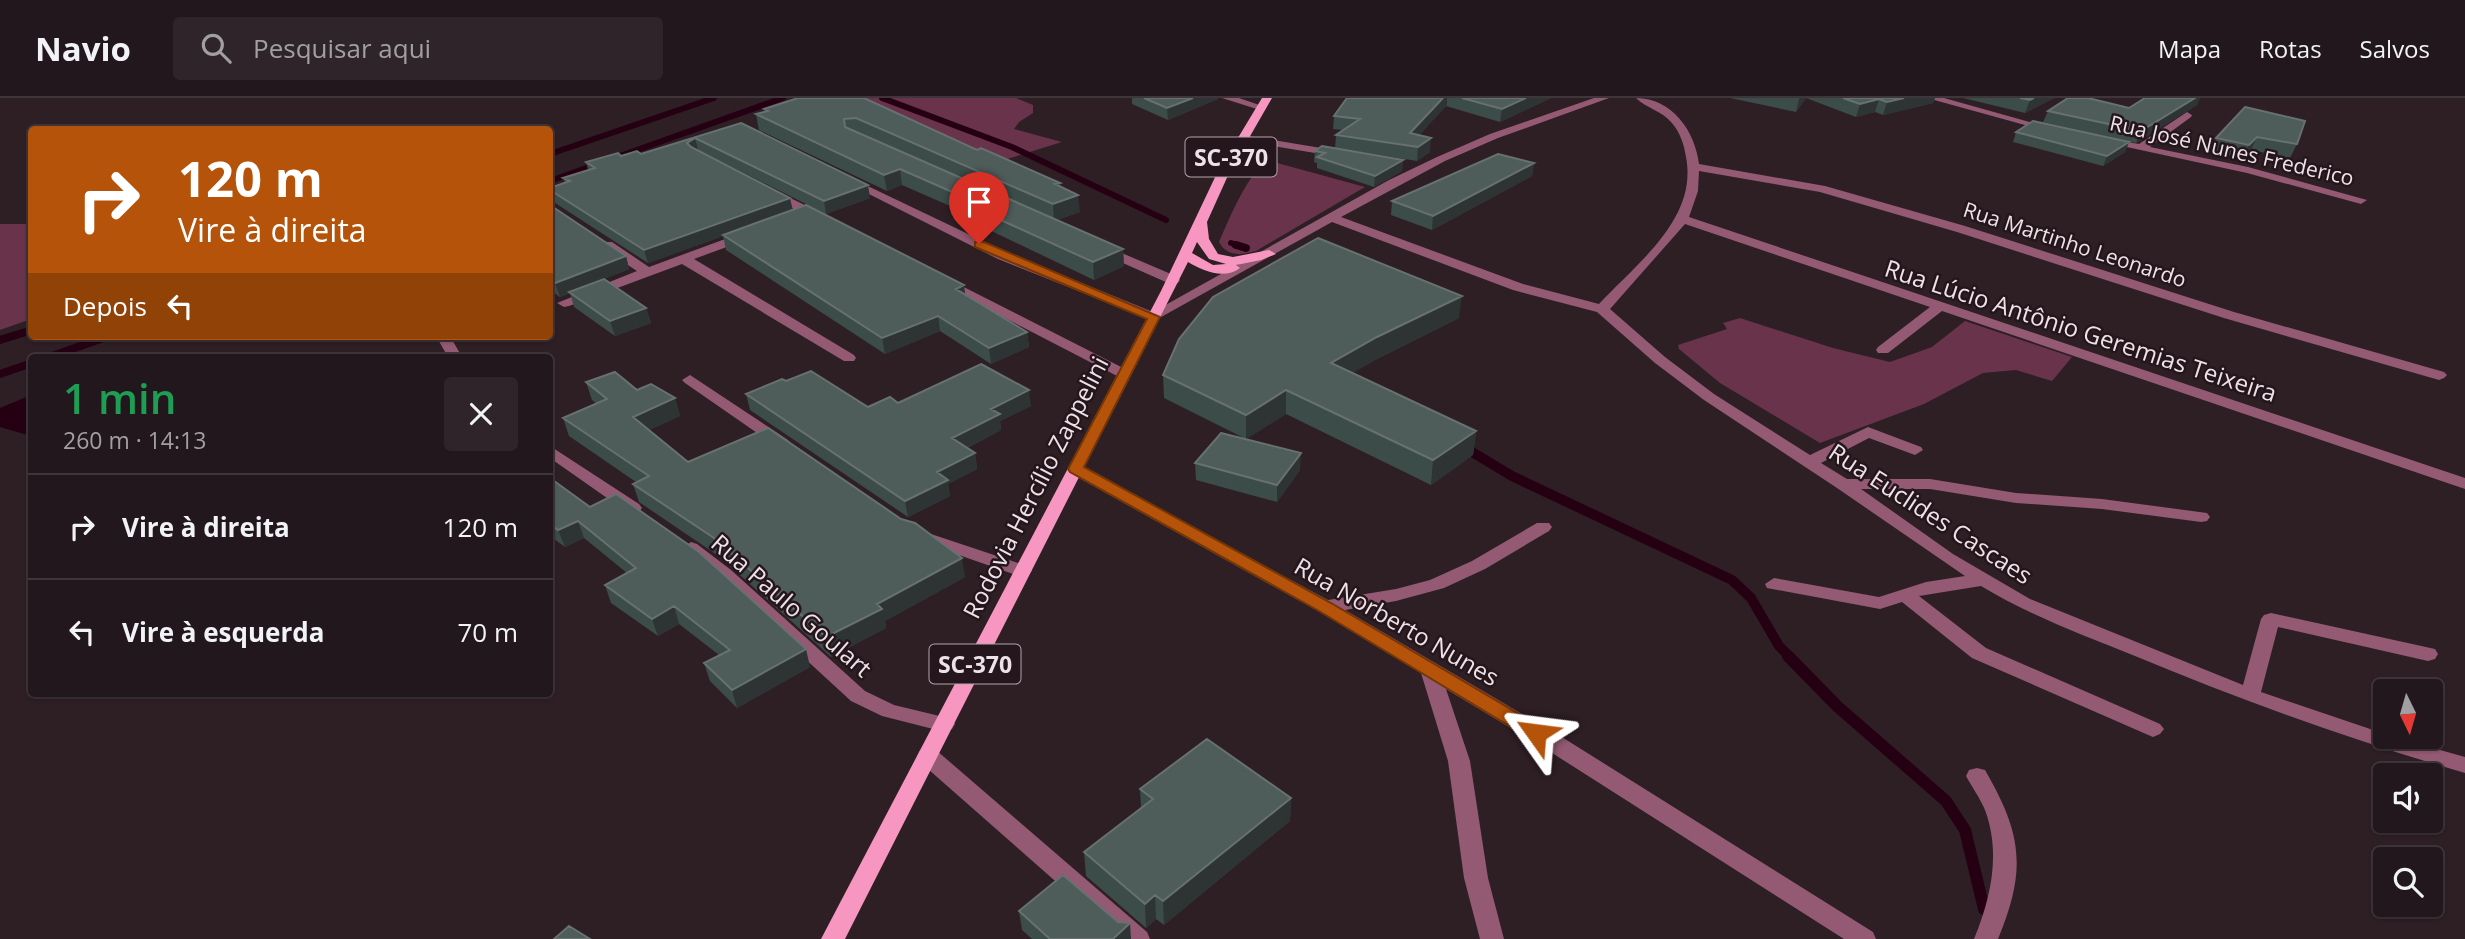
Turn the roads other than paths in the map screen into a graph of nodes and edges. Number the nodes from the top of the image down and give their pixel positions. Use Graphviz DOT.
graph roads {
  1 [pos="1227,98"];
  2 [pos="1604,98"];
  3 [pos="1641,98"];
  4 [pos="1932,98"];
  5 [pos="1263,103"];
  6 [pos="2187,115"];
  7 [pos="2058,131"];
  8 [pos="1242,138"];
  9 [pos="2094,139"];
  10 [pos="2141,148"];
  11 [pos="1357,157"];
  12 [pos="1396,164"];
  13 [pos="1694,167"];
  14 [pos="1422,168"];
  15 [pos="833,173"];
  16 [pos="760,187"];
  17 [pos="2361,200"];
  18 [pos="1332,218"];
  19 [pos="1683,219"];
  20 [pos="1202,220"];
  21 [pos="833,224"];
  22 [pos="759,231"];
  23 [pos="593,236"];
  24 [pos="1089,243"];
  25 [pos="1185,254"];
  26 [pos="1269,254"];
  27 [pos="684,259"];
  28 [pos="648,272"];
  29 [pos="930,274"];
  30 [pos="1229,275"];
  31 [pos="1171,286"];
  32 [pos="564,303"];
  33 [pos="1938,308"];
  34 [pos="1602,309"];
  35 [pos="1154,317"];
  36 [pos="1884,350"];
  37 [pos="849,358"];
  38 [pos="1124,374"];
  39 [pos="2439,375"];
  40 [pos="690,380"];
  41 [pos="1915,450"];
  42 [pos="553,452"];
  43 [pos="801,456"];
  44 [pos="1810,462"];
  45 [pos="1076,469"];
  46 [pos="1843,484"];
  47 [pos="2465,484"];
  48 [pos="2201,517"];
  49 [pos="648,519"];
  50 [pos="1543,527"];
  51 [pos="912,531"];
  52 [pos="670,534"];
  53 [pos="1023,571"];
  54 [pos="1981,580"];
  55 [pos="1773,584"];
  56 [pos="1904,594"];
  57 [pos="1325,607"];
  58 [pos="2428,654"];
  59 [pos="1430,671"];
  60 [pos="2250,696"];
  61 [pos="945,723"];
  62 [pos="2153,729"];
  63 [pos="928,756"];
  64 [pos="2465,765"];
  65 [pos="1977,776"];
  66 [pos="833,939"];
  67 [pos="1138,939"];
  68 [pos="1492,939"];
  69 [pos="1864,939"];
  70 [pos="1986,939"];
  1 -- 5 [label="street"];
  2 -- 14 [label="street"];
  3 -- 13 [label="street"];
  4 -- 7 [label="street"];
  5 -- 8 [label="main road, Rodovia Hercílio Zappelini / SC-370"];
  6 -- 10 [label="street"];
  8 -- 11 [label="street"];
  8 -- 20 [label="main road, Rodovia Hercílio Zappelini / SC-370"];
  9 -- 10 [label="street, Rua José Nunes Frederico"];
  10 -- 17 [label="street, Rua José Nunes Frederico"];
  12 -- 14 [label="street"];
  13 -- 19 [label="street"];
  13 -- 39 [label="street, Rua Martinho Leonardo"];
  14 -- 18 [label="street"];
  15 -- 35 [label="street"];
  16 -- 21 [label="street"];
  18 -- 26 [label="street"];
  18 -- 34 [label="street"];
  19 -- 33 [label="street, Rua Lúcio Antônio Geremias Teixeira"];
  19 -- 34 [label="street"];
  20 -- 25 [label="main road, Rodovia Hercílio Zappelini / SC-370"];
  20 -- 26 [label="main road"];
  22 -- 27 [label="street"];
  23 -- 28 [label="street"];
  24 -- 31 [label="street"];
  25 -- 26 [label="main road"];
  25 -- 31 [label="main road, Rodovia Hercílio Zappelini / SC-370"];
  26 -- 30 [label="street"];
  27 -- 28 [label="street"];
  27 -- 37 [label="street"];
  28 -- 32 [label="street"];
  29 -- 38 [label="street"];
  30 -- 31 [label="street"];
  30 -- 35 [label="street"];
  31 -- 35 [label="main road, Rodovia Hercílio Zappelini / SC-370"];
  33 -- 36 [label="street"];
  33 -- 47 [label="street, Rua Lúcio Antônio Geremias Teixeira"];
  34 -- 44 [label="street, Rua Euclides Cascaes"];
  35 -- 38 [label="main road, Rodovia Hercílio Zappelini / SC-370"];
  38 -- 45 [label="main road, Rodovia Hercílio Zappelini / SC-370"];
  40 -- 43 [label="street"];
  41 -- 44 [label="street"];
  42 -- 49 [label="street"];
  44 -- 46 [label="street, Rua Euclides Cascaes"];
  45 -- 53 [label="main road, Rodovia Hercílio Zappelini / SC-370"];
  45 -- 57 [label="street, Rua Norberto Nunes"];
  46 -- 48 [label="street"];
  46 -- 54 [label="street, Rua Euclides Cascaes"];
  50 -- 57 [label="street"];
  51 -- 53 [label="street"];
  52 -- 61 [label="street, Rua Paulo Goulart"];
  53 -- 61 [label="main road, Rodovia Hercílio Zappelini / SC-370"];
  54 -- 56 [label="street"];
  54 -- 60 [label="street, Rua Euclides Cascaes"];
  55 -- 56 [label="street"];
  56 -- 62 [label="street"];
  57 -- 59 [label="street, Rua Norberto Nunes"];
  58 -- 60 [label="street"];
  59 -- 68 [label="street"];
  59 -- 69 [label="street, Rua Norberto Nunes"];
  60 -- 64 [label="street, Rua Euclides Cascaes"];
  61 -- 63 [label="main road, Rodovia Hercílio Zappelini / SC-370"];
  63 -- 66 [label="main road, Rodovia Hercílio Zappelini / SC-370"];
  63 -- 67 [label="street"];
  65 -- 70 [label="street"];
}
